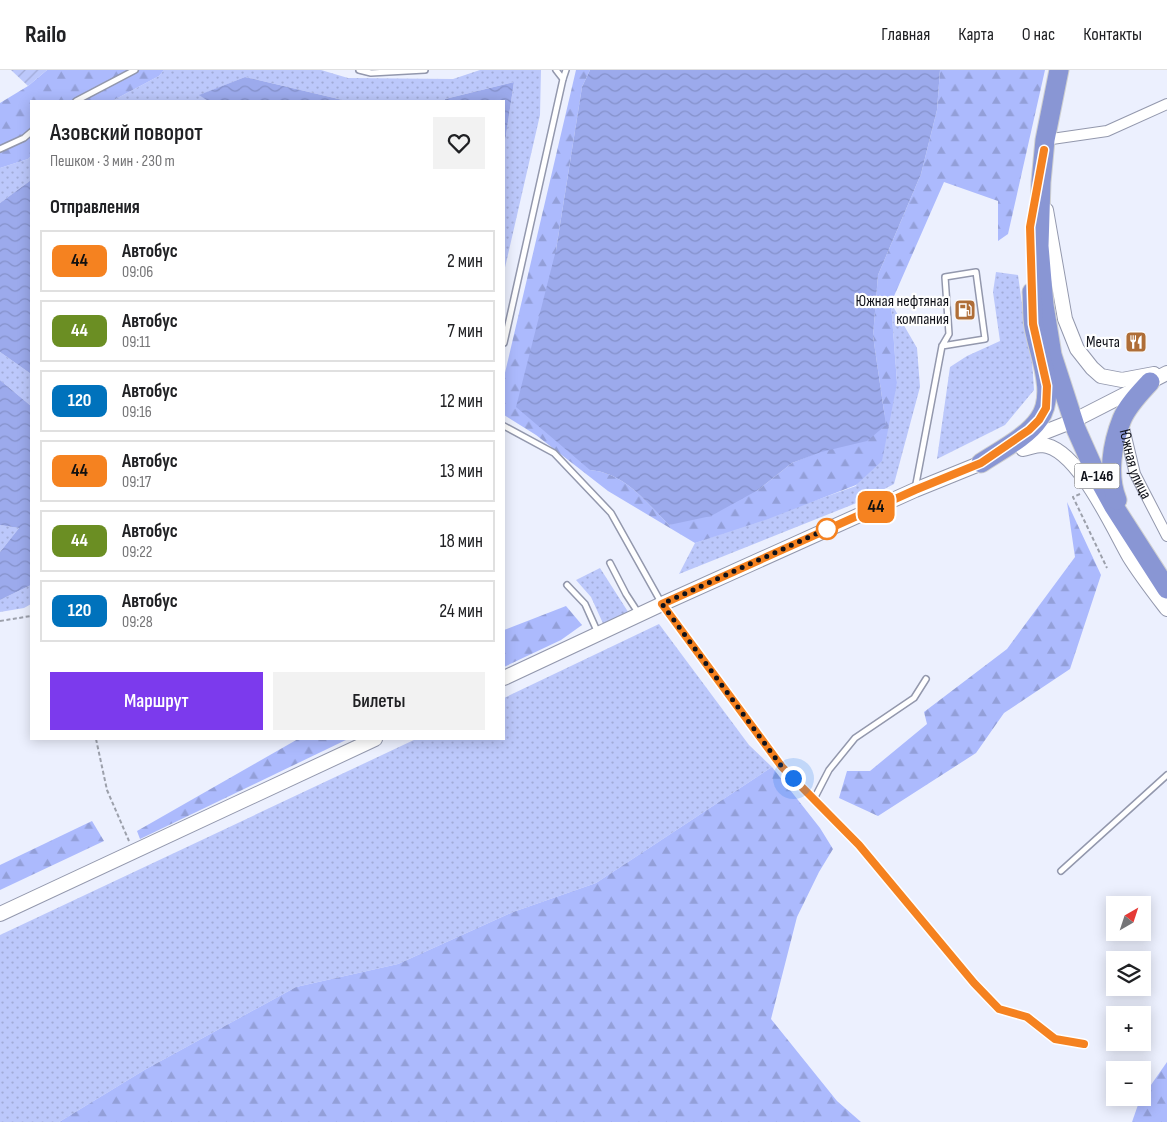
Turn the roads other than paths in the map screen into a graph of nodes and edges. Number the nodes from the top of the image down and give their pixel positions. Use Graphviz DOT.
graph roads {
  1 [pos="135,70"];
  2 [pos="359,70"];
  3 [pos="426,70"];
  4 [pos="556,70"];
  5 [pos="566,70"];
  6 [pos="1059,70"];
  7 [pos="562,79"];
  8 [pos="78,100"];
  9 [pos="1167,104"];
  10 [pos="30,133"];
  11 [pos="1044,145"];
  12 [pos="0,148"];
  13 [pos="1041,182"];
  14 [pos="505,338"];
  15 [pos="942,346"];
  16 [pos="1167,372"];
  17 [pos="1150,382"];
  18 [pos="1122,418"];
  19 [pos="1073,421"];
  20 [pos="505,427"];
  21 [pos="988,460"];
  22 [pos="915,490"];
  23 [pos="1128,527"];
  24 [pos="1167,536"];
  25 [pos="610,563"];
  26 [pos="566,585"];
  27 [pos="1167,589"];
  28 [pos="662,604"];
  29 [pos="1167,609"];
  30 [pos="640,614"];
  31 [pos="598,634"];
  32 [pos="505,678"];
  33 [pos="926,679"];
  34 [pos="373,740"];
  35 [pos="1167,774"];
  36 [pos="814,799"];
  37 [pos="1061,871"];
  38 [pos="0,914"];
  39 [pos="1084,1044"];
  1 -- 8 [label="lane"];
  2 -- 3 [label="lane"];
  4 -- 7 [label="lane"];
  5 -- 7 [label="lane"];
  6 -- 11 [label="highway, Южная улица / А-146"];
  7 -- 14 [label="lane"];
  9 -- 11 [label="street"];
  10 -- 12 [label="lane"];
  11 -- 13 [label="highway, Южная улица / А-146"];
  11 -- 21 [label="highway"];
  13 -- 16 [label="street"];
  13 -- 19 [label="highway, Южная улица / А-146"];
  15 -- 15 [label="lane"];
  15 -- 22 [label="lane"];
  16 -- 17 [label="street"];
  17 -- 18 [label="highway"];
  17 -- 19 [label="street"];
  18 -- 23 [label="highway"];
  18 -- 24 [label="street, Южная улица"];
  19 -- 21 [label="street"];
  19 -- 23 [label="highway, Южная улица / А-146"];
  20 -- 28 [label="lane"];
  21 -- 22 [label="street"];
  21 -- 29 [label="street"];
  22 -- 28 [label="street"];
  23 -- 27 [label="highway, Южная улица / А-146"];
  25 -- 30 [label="lane"];
  26 -- 31 [label="lane"];
  28 -- 30 [label="street"];
  28 -- 36 [label="lane"];
  30 -- 31 [label="street"];
  31 -- 32 [label="street"];
  33 -- 36 [label="lane"];
  34 -- 38 [label="street"];
  35 -- 37 [label="lane"];
  36 -- 39 [label="lane"];
}
